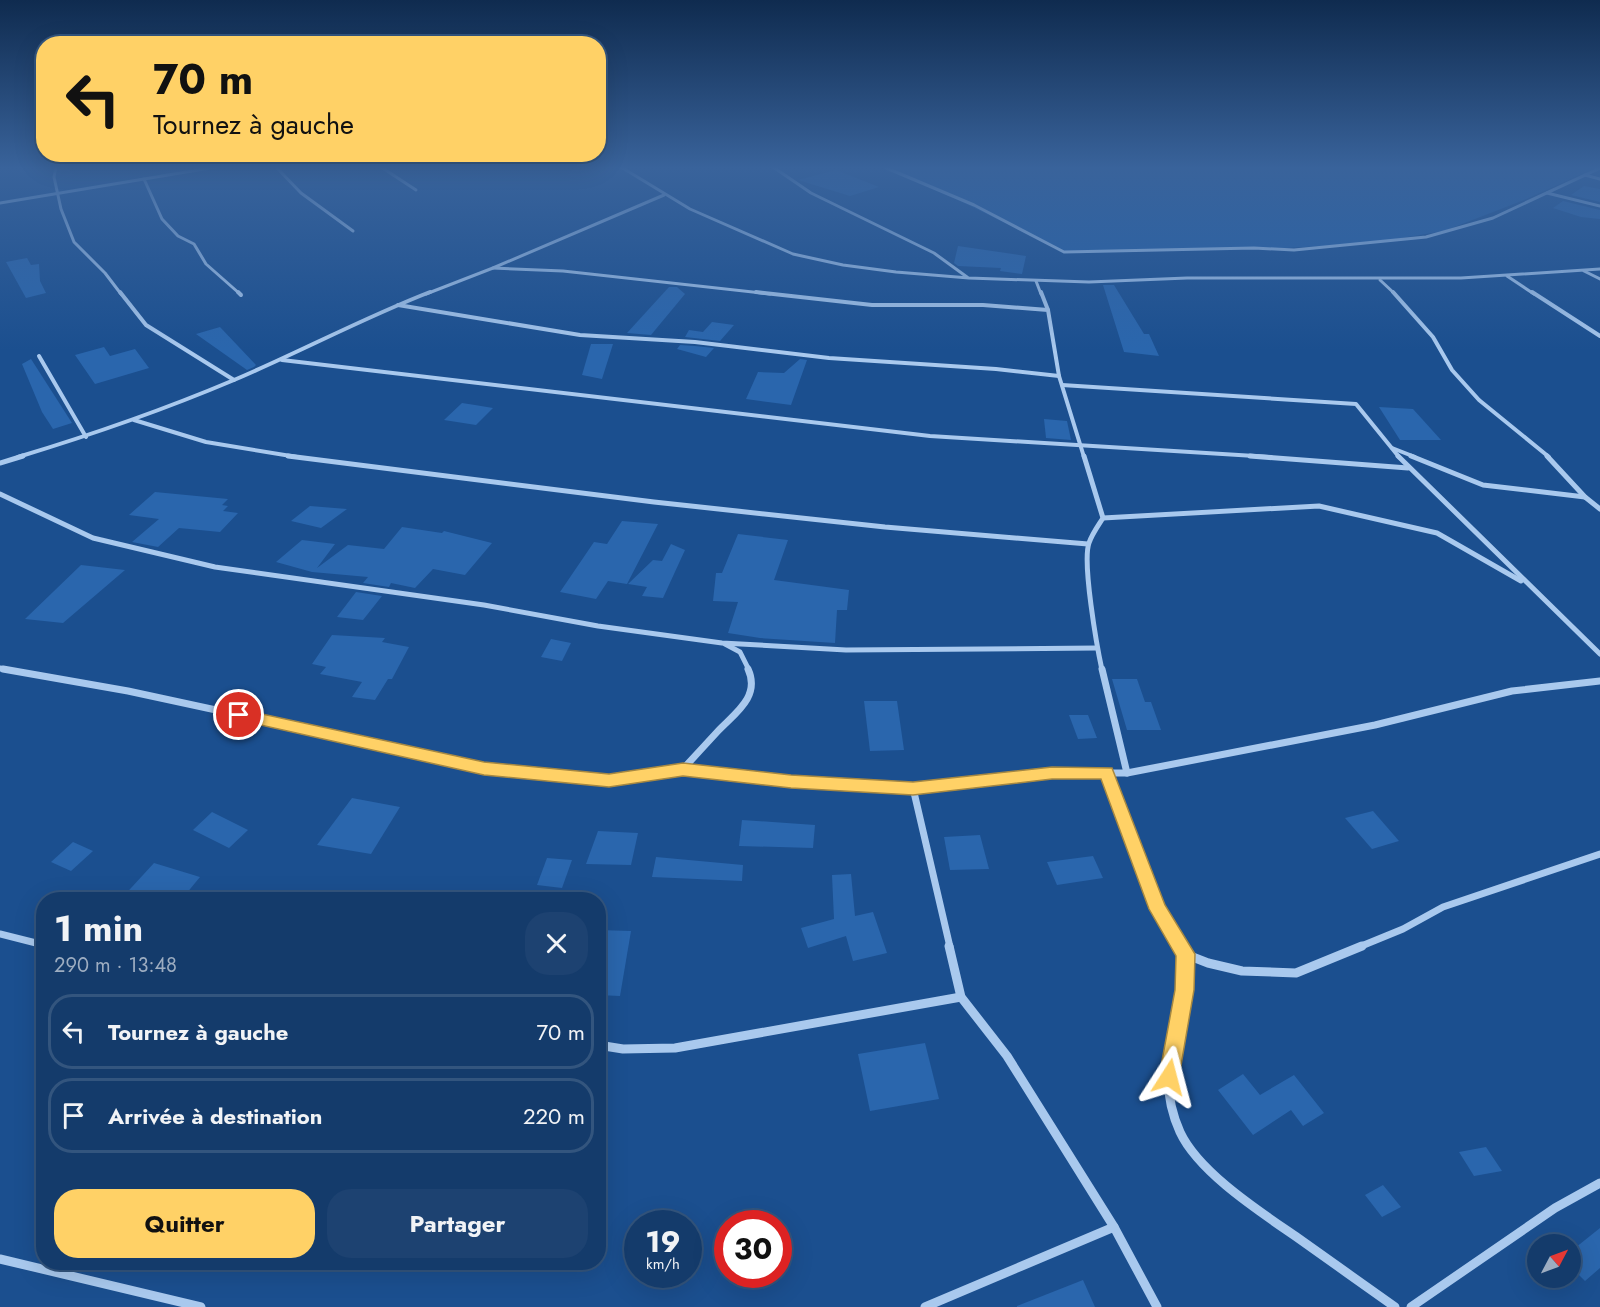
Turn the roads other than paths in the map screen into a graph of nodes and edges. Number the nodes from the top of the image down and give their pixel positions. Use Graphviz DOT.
graph roads {
  1 [pos="68,228"];
  2 [pos="170,228"];
  3 [pos="349,228"];
  4 [pos="587,228"];
  5 [pos="733,228"];
  6 [pos="883,228"];
  7 [pos="1018,228"];
  8 [pos="1461,228"];
  9 [pos="353,231"];
  10 [pos="493,268"];
  11 [pos="1600,269"];
  12 [pos="1583,271"];
  13 [pos="1507,276"];
  14 [pos="969,278"];
  15 [pos="1379,279"];
  16 [pos="1600,279"];
  17 [pos="1036,281"];
  18 [pos="241,295"];
  19 [pos="397,305"];
  20 [pos="1048,310"];
  21 [pos="1600,336"];
  22 [pos="39,356"];
  23 [pos="282,360"];
  24 [pos="1059,376"];
  25 [pos="234,380"];
  26 [pos="1062,385"];
  27 [pos="134,420"];
  28 [pos="86,437"];
  29 [pos="1081,447"];
  30 [pos="1391,447"];
  31 [pos="0,463"];
  32 [pos="1408,468"];
  33 [pos="0,494"];
  34 [pos="1585,497"];
  35 [pos="1600,509"];
  36 [pos="1103,518"];
  37 [pos="1088,544"];
  38 [pos="1529,586"];
  39 [pos="722,643"];
  40 [pos="1097,648"];
  41 [pos="1600,654"];
  42 [pos="0,668"];
  43 [pos="1600,681"];
  44 [pos="683,769"];
  45 [pos="1106,773"];
  46 [pos="1127,773"];
  47 [pos="913,788"];
  48 [pos="1600,854"];
  49 [pos="0,934"];
  50 [pos="36,943"];
  51 [pos="1185,954"];
  52 [pos="961,997"];
  53 [pos="606,1046"];
  54 [pos="1600,1183"];
  55 [pos="1114,1227"];
  56 [pos="0,1259"];
  57 [pos="36,1268"];
  58 [pos="46,1270"];
  59 [pos="201,1307"];
  60 [pos="925,1307"];
  61 [pos="1157,1307"];
  62 [pos="1395,1307"];
  63 [pos="1411,1307"];
  1 -- 25 [label="street"];
  2 -- 18 [label="street"];
  3 -- 9 [label="street"];
  4 -- 10 [label="street"];
  5 -- 14 [label="street"];
  6 -- 14 [label="street"];
  7 -- 8 [label="street"];
  10 -- 19 [label="street"];
  10 -- 20 [label="street"];
  11 -- 12 [label="street"];
  12 -- 13 [label="street"];
  12 -- 16 [label="street"];
  13 -- 15 [label="street"];
  13 -- 21 [label="street"];
  14 -- 17 [label="street"];
  15 -- 17 [label="street"];
  15 -- 34 [label="street"];
  17 -- 20 [label="street"];
  19 -- 23 [label="street"];
  19 -- 24 [label="street"];
  20 -- 24 [label="street"];
  22 -- 28 [label="street"];
  23 -- 25 [label="street"];
  23 -- 29 [label="street"];
  24 -- 26 [label="street"];
  25 -- 27 [label="street"];
  26 -- 29 [label="street"];
  26 -- 30 [label="street"];
  27 -- 28 [label="street"];
  27 -- 37 [label="street"];
  28 -- 31 [label="street"];
  29 -- 32 [label="street"];
  29 -- 36 [label="street"];
  30 -- 32 [label="street"];
  30 -- 34 [label="street"];
  32 -- 38 [label="street"];
  33 -- 39 [label="street"];
  34 -- 35 [label="street"];
  36 -- 37 [label="street"];
  36 -- 38 [label="street"];
  37 -- 40 [label="street"];
  38 -- 41 [label="street"];
  39 -- 40 [label="street"];
  39 -- 44 [label="street"];
  40 -- 46 [label="street"];
  42 -- 44 [label="street"];
  43 -- 46 [label="street"];
  44 -- 47 [label="street"];
  45 -- 46 [label="street"];
  45 -- 47 [label="street"];
  45 -- 51 [label="street"];
  47 -- 52 [label="street"];
  48 -- 51 [label="street"];
  49 -- 50 [label="street"];
  51 -- 62 [label="street"];
  52 -- 53 [label="street"];
  52 -- 55 [label="street"];
  54 -- 63 [label="street"];
  55 -- 60 [label="street"];
  55 -- 61 [label="street"];
  56 -- 57 [label="street"];
  58 -- 59 [label="street"];
}
